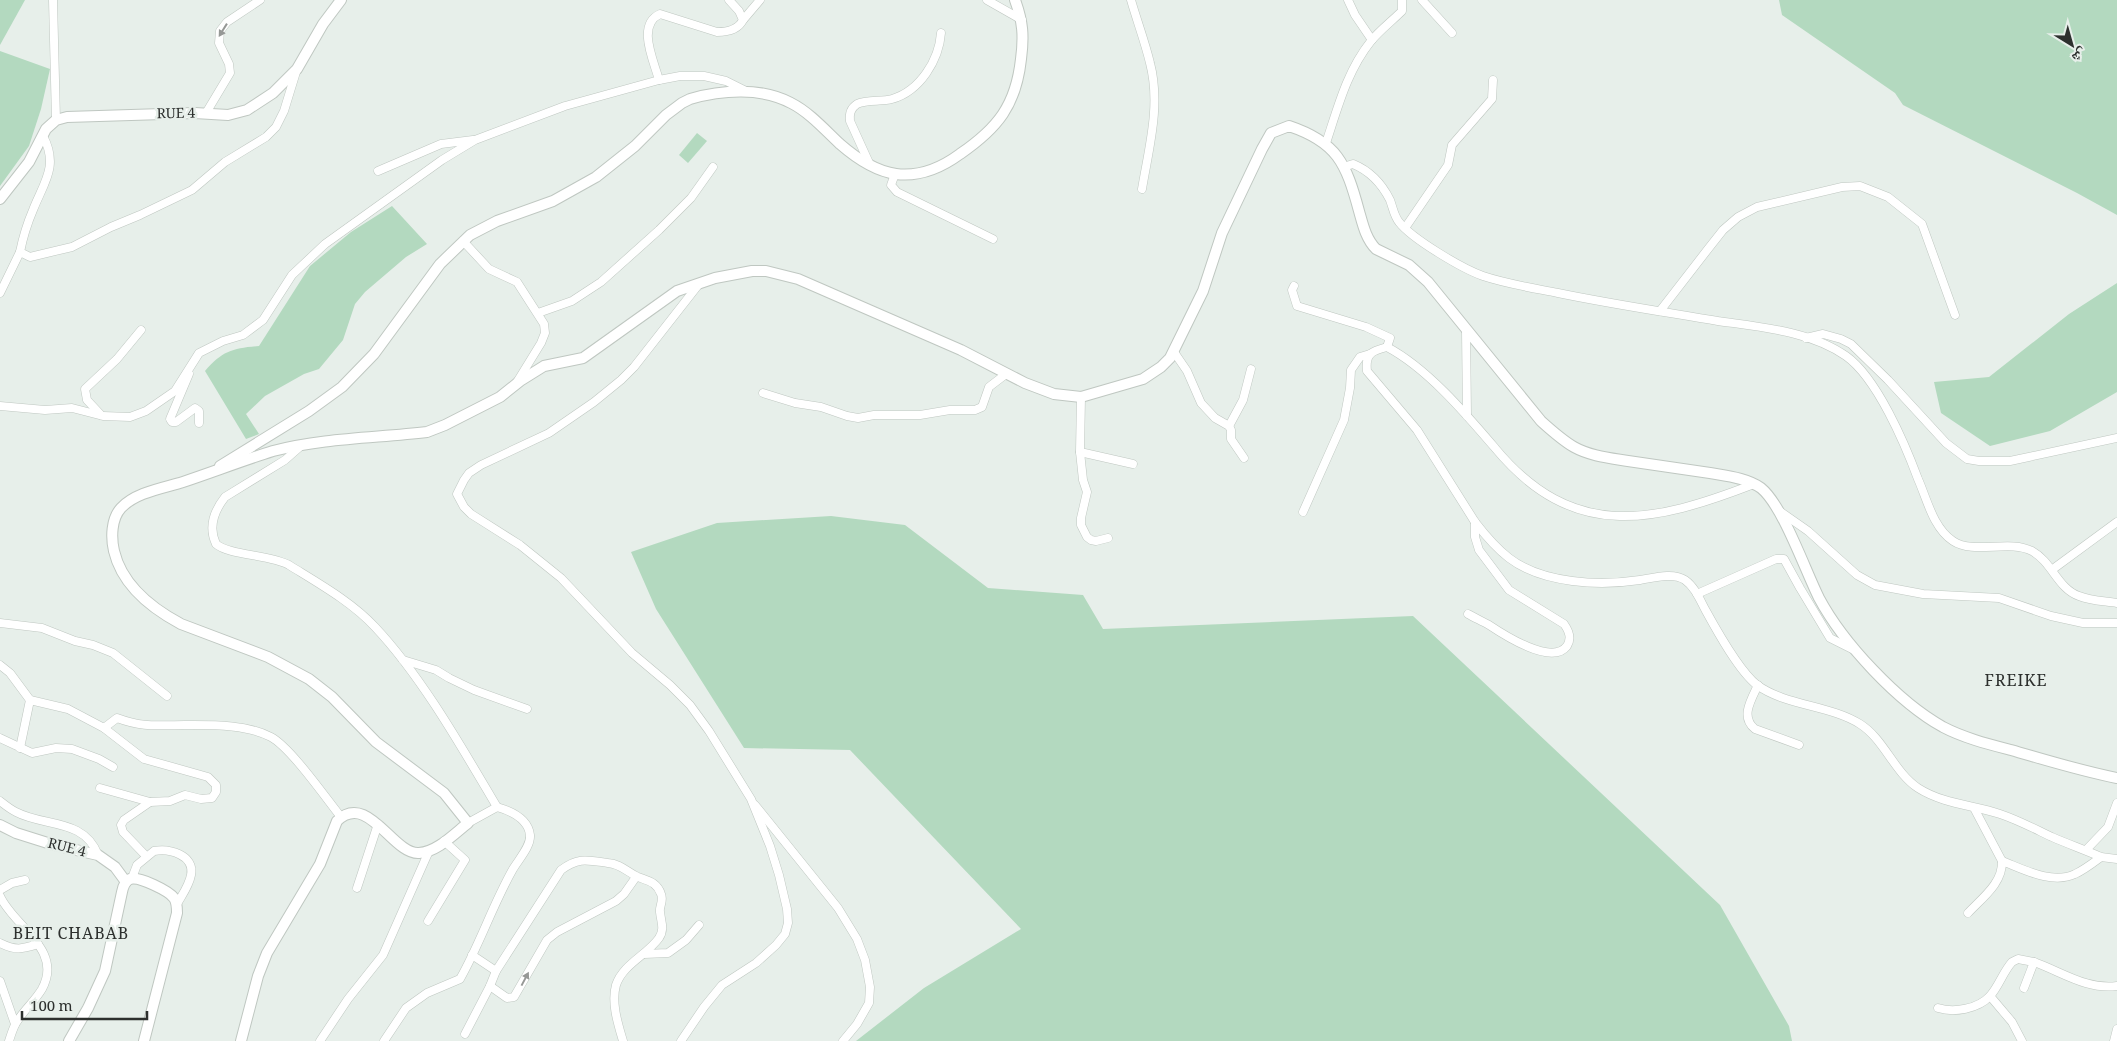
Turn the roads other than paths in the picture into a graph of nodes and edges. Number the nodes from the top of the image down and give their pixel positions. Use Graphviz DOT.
graph roads {
  1 [pos="52,0"];
  2 [pos="260,0"];
  3 [pos="340,0"];
  4 [pos="729,0"];
  5 [pos="760,0"];
  6 [pos="987,0"];
  7 [pos="1015,0"];
  8 [pos="1131,0"];
  9 [pos="1348,0"];
  10 [pos="1402,0"];
  11 [pos="1422,0"];
  12 [pos="742,20"];
  13 [pos="1022,20"];
  14 [pos="941,33"];
  15 [pos="1452,33"];
  16 [pos="1372,40"];
  17 [pos="297,69"];
  18 [pos="659,80"];
  19 [pos="1493,80"];
  20 [pos="746,91"];
  21 [pos="206,113"];
  22 [pos="56,120"];
  23 [pos="44,136"];
  24 [pos="475,140"];
  25 [pos="1326,143"];
  26 [pos="870,165"];
  27 [pos="713,167"];
  28 [pos="1343,167"];
  29 [pos="378,171"];
  30 [pos="894,174"];
  31 [pos="1142,189"];
  32 [pos="0,199"];
  33 [pos="1405,228"];
  34 [pos="993,240"];
  35 [pos="463,241"];
  36 [pos="20,252"];
  37 [pos="701,282"];
  38 [pos="1294,286"];
  39 [pos="0,293"];
  40 [pos="1660,311"];
  41 [pos="538,313"];
  42 [pos="1955,315"];
  43 [pos="142,330"];
  44 [pos="1466,330"];
  45 [pos="1806,338"];
  46 [pos="1387,347"];
  47 [pos="1174,352"];
  48 [pos="1370,354"];
  49 [pos="194,358"];
  50 [pos="1251,369"];
  51 [pos="1006,374"];
  52 [pos="516,386"];
  53 [pos="763,393"];
  54 [pos="1081,397"];
  55 [pos="0,406"];
  56 [pos="103,416"];
  57 [pos="1468,416"];
  58 [pos="199,422"];
  59 [pos="1229,426"];
  60 [pos="2117,438"];
  61 [pos="302,445"];
  62 [pos="1080,452"];
  63 [pos="1244,458"];
  64 [pos="1133,464"];
  65 [pos="208,474"];
  66 [pos="1754,484"];
  67 [pos="1778,510"];
  68 [pos="1303,512"];
  69 [pos="1475,522"];
  70 [pos="2117,522"];
  71 [pos="1108,538"];
  72 [pos="2053,569"];
  73 [pos="1697,594"];
  74 [pos="2117,603"];
  75 [pos="1468,614"];
  76 [pos="0,623"];
  77 [pos="2117,623"];
  78 [pos="1856,652"];
  79 [pos="403,660"];
  80 [pos="0,665"];
  81 [pos="1758,685"];
  82 [pos="167,696"];
  83 [pos="30,700"];
  84 [pos="528,709"];
  85 [pos="104,728"];
  86 [pos="0,738"];
  87 [pos="1799,745"];
  88 [pos="20,748"];
  89 [pos="113,767"];
  90 [pos="2117,778"];
  91 [pos="100,788"];
  92 [pos="751,799"];
  93 [pos="0,801"];
  94 [pos="150,802"];
  95 [pos="2117,803"];
  96 [pos="497,807"];
  97 [pos="1974,808"];
  98 [pos="341,817"];
  99 [pos="468,822"];
  100 [pos="378,824"];
  101 [pos="0,825"];
  102 [pos="444,841"];
  103 [pos="2086,850"];
  104 [pos="429,851"];
  105 [pos="98,855"];
  106 [pos="146,856"];
  107 [pos="2102,857"];
  108 [pos="2117,859"];
  109 [pos="2002,861"];
  110 [pos="636,877"];
  111 [pos="25,880"];
  112 [pos="129,880"];
  113 [pos="357,888"];
  114 [pos="0,890"];
  115 [pos="0,896"];
  116 [pos="177,904"];
  117 [pos="1968,913"];
  118 [pos="428,921"];
  119 [pos="699,925"];
  120 [pos="0,943"];
  121 [pos="38,944"];
  122 [pos="644,954"];
  123 [pos="472,955"];
  124 [pos="2034,962"];
  125 [pos="496,971"];
  126 [pos="0,981"];
  127 [pos="490,986"];
  128 [pos="2117,986"];
  129 [pos="2024,988"];
  130 [pos="1990,996"];
  131 [pos="1938,1008"];
  132 [pos="15,1024"];
  133 [pos="2117,1028"];
  134 [pos="466,1034"];
  135 [pos="77,1036"];
  136 [pos="9,1041"];
  137 [pos="69,1041"];
  138 [pos="144,1041"];
  139 [pos="241,1041"];
  140 [pos="320,1041"];
  141 [pos="384,1041"];
  142 [pos="622,1041"];
  143 [pos="681,1041"];
  144 [pos="843,1041"];
  145 [pos="2022,1041"];
  146 [pos="2114,1041"];
  1 -- 22 [label="street"];
  2 -- 21 [label="street, one-way"];
  3 -- 17 [label="street, RUE 4"];
  4 -- 12 [label="street"];
  5 -- 12 [label="street"];
  6 -- 13 [label="street"];
  7 -- 13 [label="street"];
  8 -- 31 [label="street"];
  9 -- 16 [label="street"];
  10 -- 16 [label="street"];
  11 -- 15 [label="street"];
  12 -- 18 [label="street"];
  13 -- 30 [label="street"];
  14 -- 26 [label="street"];
  16 -- 25 [label="street"];
  17 -- 21 [label="street, RUE 4"];
  17 -- 36 [label="street"];
  18 -- 20 [label="street"];
  18 -- 24 [label="street"];
  19 -- 33 [label="street"];
  20 -- 26 [label="street"];
  20 -- 35 [label="street"];
  21 -- 22 [label="street, RUE 4"];
  22 -- 23 [label="street"];
  23 -- 32 [label="street"];
  23 -- 36 [label="street"];
  24 -- 29 [label="street"];
  24 -- 49 [label="street"];
  25 -- 28 [label="street"];
  25 -- 47 [label="street"];
  26 -- 30 [label="street"];
  27 -- 41 [label="street"];
  28 -- 33 [label="street"];
  28 -- 44 [label="street"];
  30 -- 34 [label="street"];
  33 -- 40 [label="street"];
  35 -- 41 [label="street"];
  35 -- 65 [label="street"];
  36 -- 39 [label="street"];
  37 -- 51 [label="street"];
  37 -- 52 [label="street"];
  37 -- 92 [label="street"];
  38 -- 46 [label="street"];
  40 -- 42 [label="street"];
  40 -- 45 [label="street"];
  41 -- 52 [label="street"];
  43 -- 56 [label="street"];
  44 -- 57 [label="street"];
  44 -- 66 [label="street"];
  45 -- 60 [label="street"];
  45 -- 72 [label="street"];
  46 -- 48 [label="street"];
  46 -- 57 [label="street"];
  47 -- 54 [label="street"];
  47 -- 59 [label="street"];
  48 -- 68 [label="street"];
  48 -- 69 [label="street"];
  49 -- 56 [label="street"];
  49 -- 58 [label="street"];
  50 -- 59 [label="street"];
  51 -- 53 [label="street"];
  51 -- 54 [label="street"];
  52 -- 61 [label="street"];
  54 -- 62 [label="street"];
  55 -- 56 [label="street"];
  57 -- 66 [label="street"];
  59 -- 63 [label="street"];
  61 -- 65 [label="street"];
  61 -- 79 [label="street"];
  62 -- 64 [label="street"];
  62 -- 71 [label="street"];
  65 -- 99 [label="street"];
  66 -- 67 [label="street"];
  67 -- 77 [label="street"];
  67 -- 78 [label="street"];
  69 -- 73 [label="street"];
  69 -- 75 [label="street"];
  70 -- 72 [label="street"];
  72 -- 74 [label="street"];
  73 -- 78 [label="street"];
  73 -- 81 [label="street"];
  76 -- 82 [label="street"];
  78 -- 90 [label="street"];
  79 -- 84 [label="street"];
  79 -- 96 [label="street"];
  80 -- 83 [label="street"];
  81 -- 87 [label="street"];
  81 -- 97 [label="street"];
  83 -- 85 [label="street"];
  83 -- 88 [label="street"];
  85 -- 94 [label="street"];
  85 -- 98 [label="street"];
  86 -- 88 [label="street"];
  88 -- 89 [label="street"];
  91 -- 94 [label="street"];
  92 -- 143 [label="street"];
  92 -- 144 [label="street"];
  93 -- 105 [label="street"];
  94 -- 106 [label="street"];
  95 -- 103 [label="street"];
  96 -- 99 [label="street"];
  96 -- 123 [label="street"];
  97 -- 103 [label="street"];
  97 -- 109 [label="street"];
  98 -- 100 [label="street"];
  98 -- 139 [label="street"];
  99 -- 102 [label="street"];
  100 -- 104 [label="street"];
  100 -- 113 [label="street"];
  101 -- 105 [label="street, RUE 4"];
  102 -- 104 [label="street"];
  102 -- 118 [label="street"];
  103 -- 107 [label="street"];
  104 -- 140 [label="street"];
  105 -- 112 [label="street, RUE 4"];
  106 -- 112 [label="street"];
  106 -- 116 [label="street"];
  107 -- 108 [label="street"];
  107 -- 109 [label="street"];
  109 -- 117 [label="street"];
  110 -- 122 [label="street"];
  110 -- 125 [label="street"];
  127 -- 110 [label="street, one-way"];
  111 -- 114 [label="street"];
  112 -- 116 [label="street"];
  112 -- 135 [label="street"];
  115 -- 121 [label="street"];
  116 -- 138 [label="street"];
  119 -- 122 [label="street"];
  120 -- 121 [label="street"];
  121 -- 132 [label="street"];
  122 -- 142 [label="street"];
  123 -- 125 [label="street"];
  123 -- 141 [label="street"];
  124 -- 128 [label="street"];
  124 -- 129 [label="street"];
  124 -- 130 [label="street"];
  125 -- 127 [label="street"];
  126 -- 132 [label="street"];
  127 -- 134 [label="street"];
  130 -- 131 [label="street"];
  130 -- 145 [label="street"];
  132 -- 136 [label="street"];
  133 -- 146 [label="street"];
  135 -- 137 [label="street"];
}
